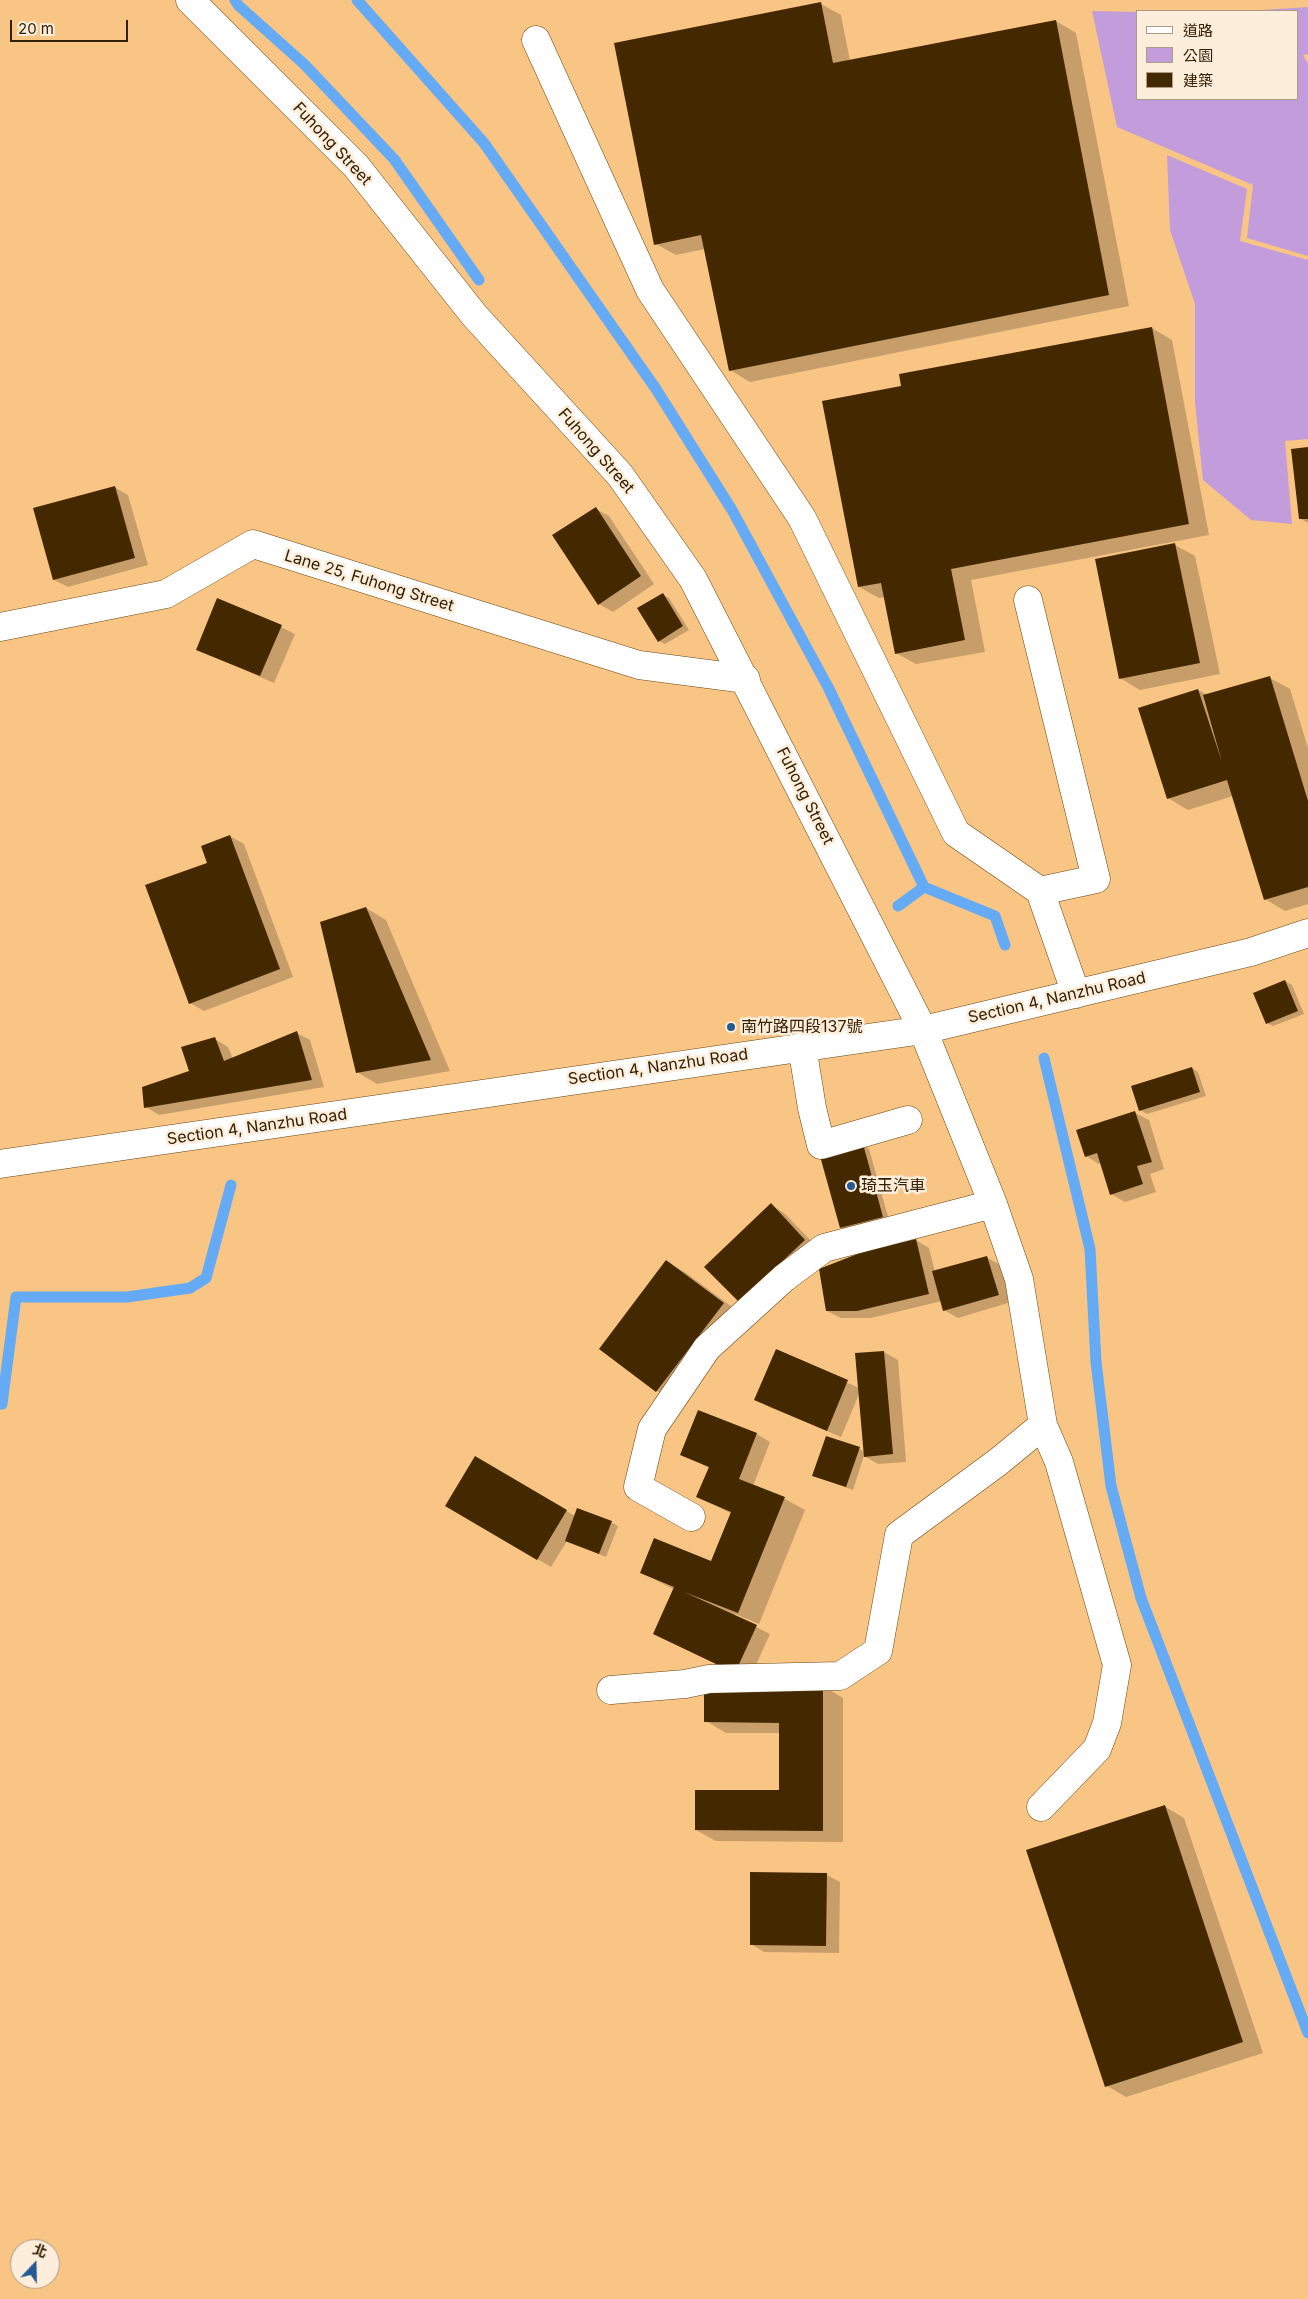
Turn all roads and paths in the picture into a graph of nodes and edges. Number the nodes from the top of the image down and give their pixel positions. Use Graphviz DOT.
graph roads {
  1 [pos="190,0"];
  2 [pos="536,40"];
  3 [pos="1028,600"];
  4 [pos="0,627"];
  5 [pos="746,679"];
  6 [pos="1040,891"];
  7 [pos="1308,933"];
  8 [pos="1076,994"];
  9 [pos="923,1030"];
  10 [pos="802,1046"];
  11 [pos="908,1120"];
  12 [pos="0,1164"];
  13 [pos="993,1204"];
  14 [pos="1043,1425"];
  15 [pos="691,1517"];
  16 [pos="611,1690"];
  17 [pos="1041,1807"];
  1 -- 5 [label="street, Fuhong Street"];
  2 -- 6 [label="street"];
  3 -- 6 [label="street"];
  4 -- 5 [label="street, Lane 25, Fuhong Street"];
  5 -- 9 [label="street, Fuhong Street"];
  6 -- 8 [label="street"];
  7 -- 8 [label="street, Section 4, Nanzhu Road"];
  8 -- 9 [label="street, Section 4, Nanzhu Road"];
  9 -- 10 [label="street, Section 4, Nanzhu Road"];
  9 -- 13 [label="street, Fuhong Street"];
  10 -- 11 [label="street"];
  10 -- 12 [label="street, Section 4, Nanzhu Road"];
  13 -- 14 [label="street, Fuhong Street"];
  13 -- 15 [label="street"];
  14 -- 16 [label="street"];
  14 -- 17 [label="street, Fuhong Street"];
}
